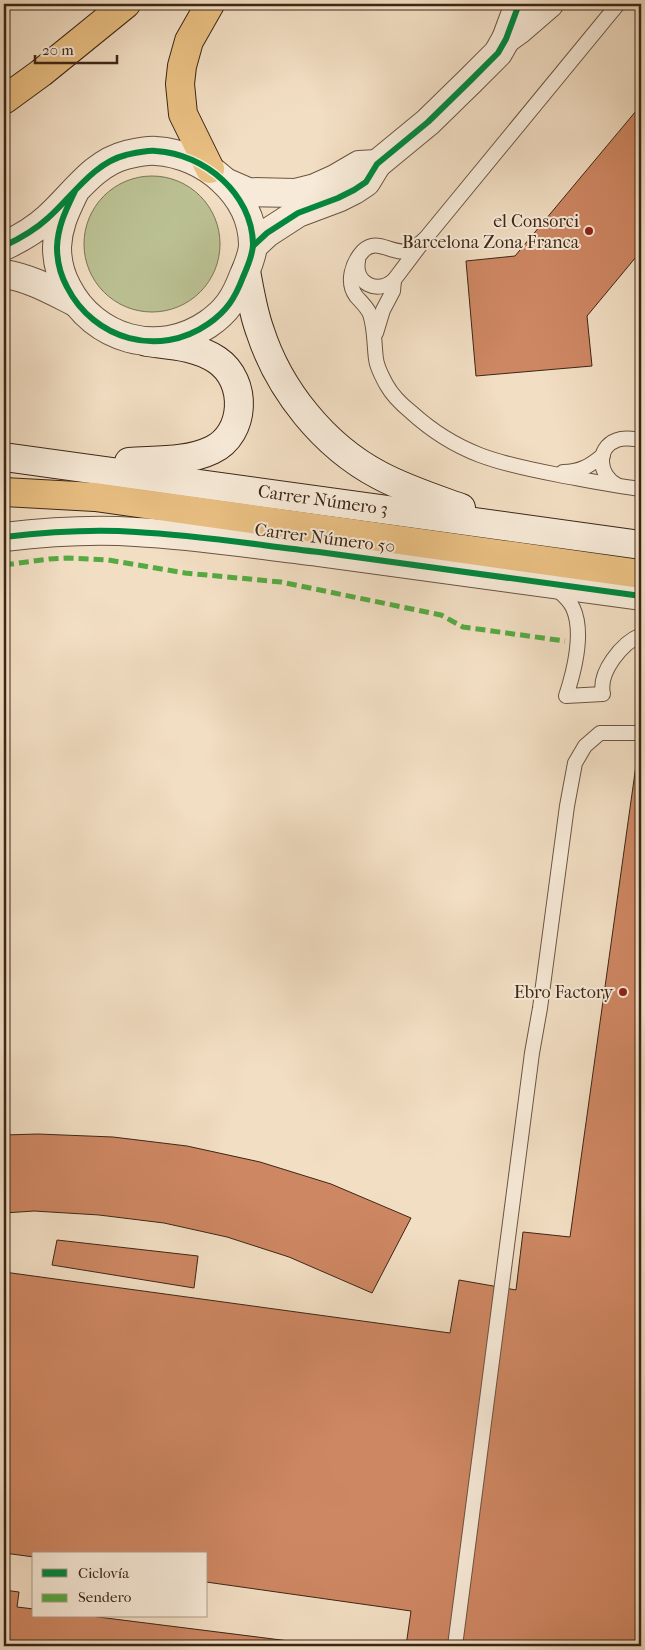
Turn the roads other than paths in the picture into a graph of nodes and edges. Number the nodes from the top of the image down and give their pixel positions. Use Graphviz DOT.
graph roads {
  1 [pos="126,4"];
  2 [pos="210,4"];
  3 [pos="519,4"];
  4 [pos="549,4"];
  5 [pos="618,4"];
  6 [pos="506,39"];
  7 [pos="4,100"];
  8 [pos="377,164"];
  9 [pos="218,176"];
  10 [pos="75,190"];
  11 [pos="425,239"];
  12 [pos="4,246"];
  13 [pos="253,246"];
  14 [pos="391,250"];
  15 [pos="359,258"];
  16 [pos="246,272"];
  17 [pos="4,274"];
  18 [pos="396,277"];
  19 [pos="75,302"];
  20 [pos="375,336"];
  21 [pos="147,342"];
  22 [pos="641,440"];
  23 [pos="4,456"];
  24 [pos="603,456"];
  25 [pos="74,466"];
  26 [pos="546,473"];
  27 [pos="618,486"];
  28 [pos="641,490"];
  29 [pos="4,492"];
  30 [pos="514,527"];
  31 [pos="4,537"];
  32 [pos="641,545"];
  33 [pos="641,574"];
  34 [pos="548,583"];
  35 [pos="641,596"];
  36 [pos="641,635"];
  37 [pos="641,733"];
  38 [pos="455,1646"];
  1 -- 7 [label="highway"];
  2 -- 9 [label="highway"];
  3 -- 6 [label="street"];
  4 -- 6 [label="street"];
  5 -- 11 [label="lane"];
  6 -- 8 [label="street"];
  8 -- 9 [label="street"];
  8 -- 13 [label="street"];
  9 -- 10 [label="street"];
  9 -- 13 [label="street"];
  10 -- 12 [label="street"];
  10 -- 19 [label="street"];
  11 -- 14 [label="lane"];
  11 -- 18 [label="lane"];
  13 -- 16 [label="street"];
  14 -- 15 [label="lane"];
  14 -- 18 [label="lane"];
  15 -- 18 [label="lane"];
  15 -- 20 [label="lane"];
  16 -- 21 [label="street"];
  16 -- 30 [label="street"];
  17 -- 19 [label="street"];
  18 -- 20 [label="lane"];
  19 -- 21 [label="street"];
  20 -- 26 [label="lane"];
  21 -- 25 [label="street"];
  22 -- 24 [label="lane"];
  23 -- 25 [label="street, Carrer Número 3"];
  24 -- 26 [label="lane"];
  24 -- 27 [label="lane"];
  25 -- 30 [label="street, Carrer Número 3"];
  26 -- 27 [label="lane"];
  27 -- 28 [label="lane"];
  29 -- 33 [label="highway"];
  30 -- 32 [label="street, Carrer Número 3"];
  31 -- 34 [label="street, Carrer Número 50"];
  34 -- 35 [label="street, Carrer Número 50"];
  34 -- 36 [label="lane"];
  37 -- 38 [label="lane"];
}
